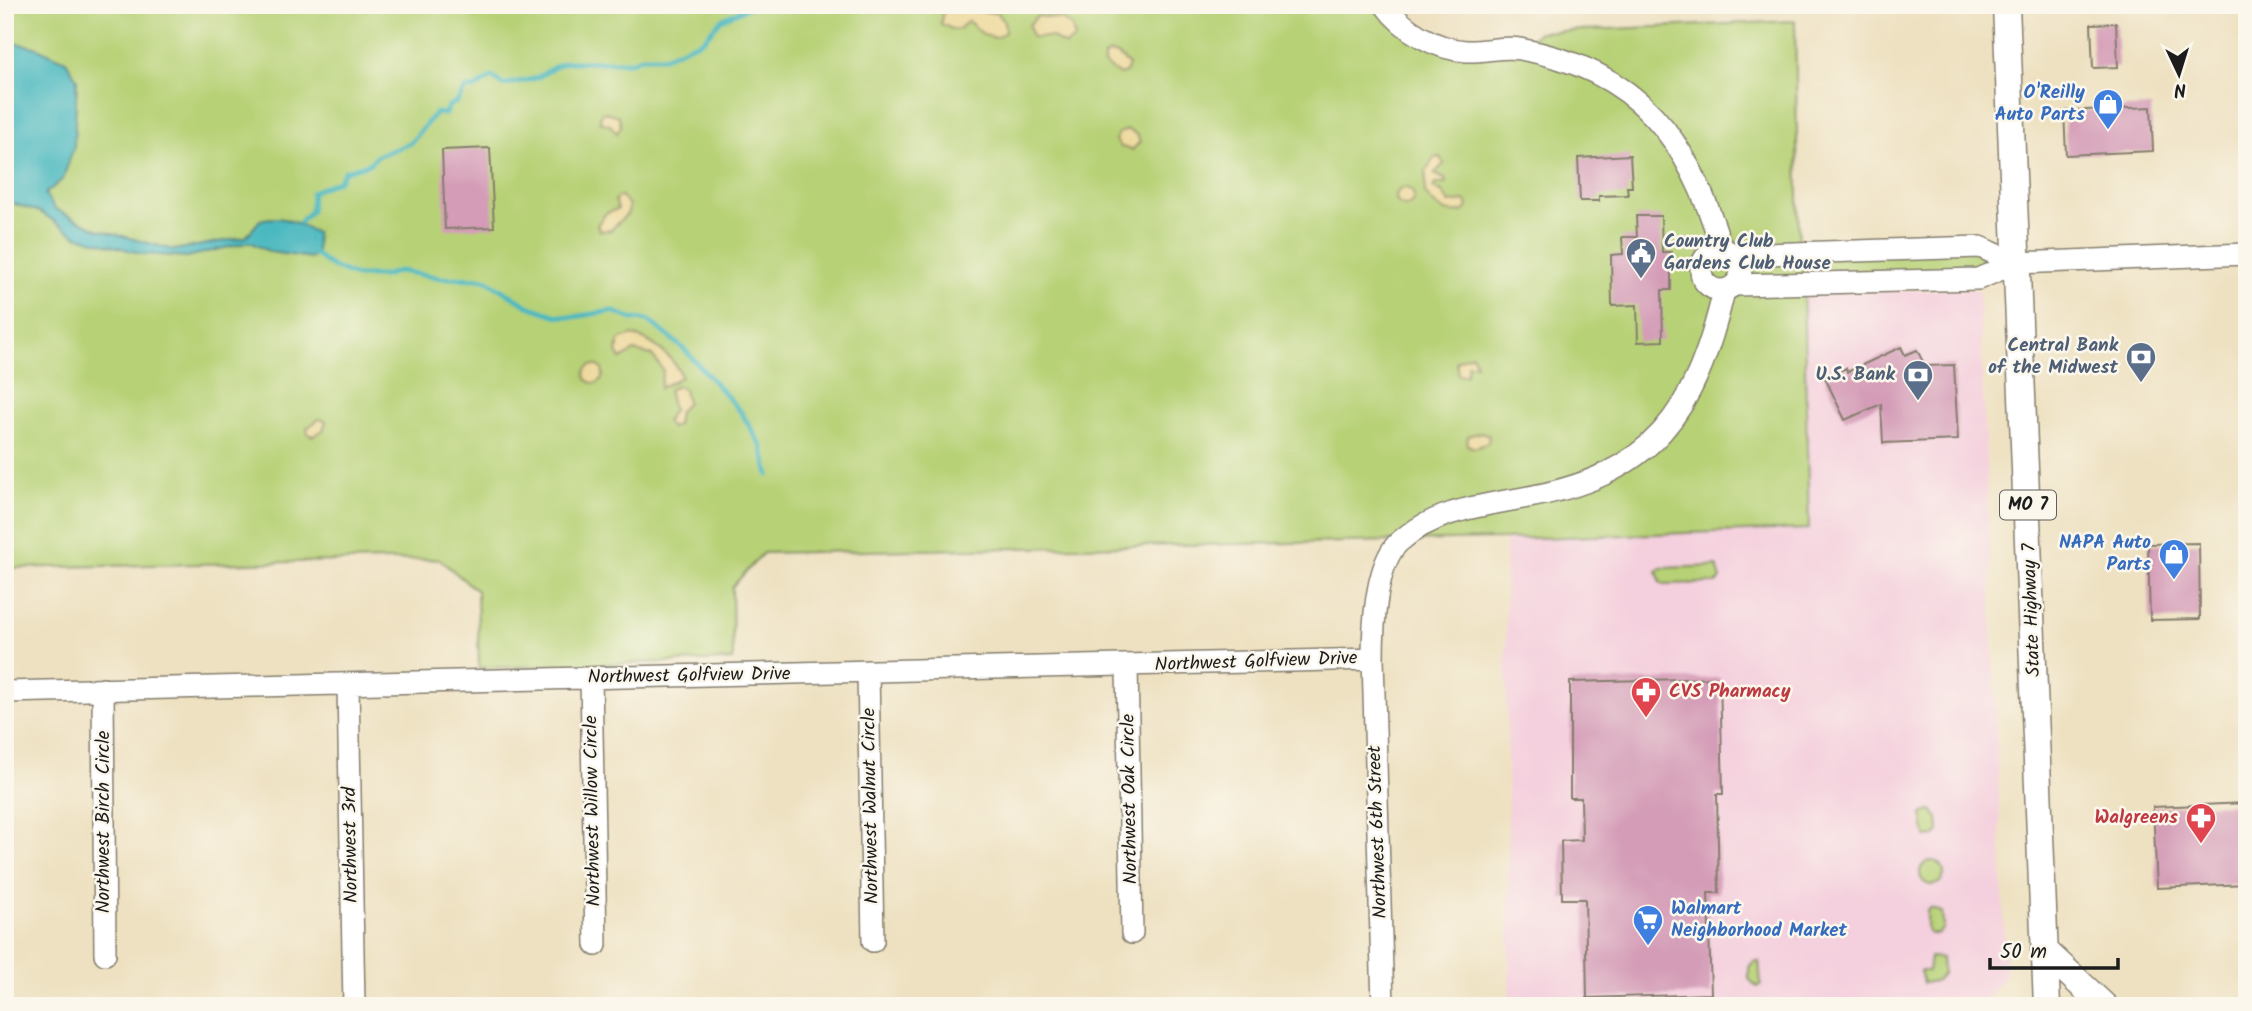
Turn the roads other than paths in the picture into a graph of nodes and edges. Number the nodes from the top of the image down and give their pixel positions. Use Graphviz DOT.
graph roads {
  1 [pos="1385,5"];
  2 [pos="2006,5"];
  3 [pos="1728,252"];
  4 [pos="2247,254"];
  5 [pos="2017,263"];
  6 [pos="1730,288"];
  7 [pos="1373,659"];
  8 [pos="1127,666"];
  9 [pos="868,671"];
  10 [pos="591,678"];
  11 [pos="348,685"];
  12 [pos="103,689"];
  13 [pos="5,692"];
  14 [pos="1132,933"];
  15 [pos="873,941"];
  16 [pos="596,945"];
  17 [pos="2044,950"];
  18 [pos="105,954"];
  19 [pos="354,1006"];
  20 [pos="1383,1006"];
  21 [pos="2047,1006"];
  22 [pos="2104,1006"];
  1 -- 3 [label="street"];
  2 -- 5 [label="main road, State Highway 7 / MO 7"];
  3 -- 5 [label="street"];
  3 -- 6 [label="street"];
  3 -- 6 [label="street"];
  4 -- 5 [label="street"];
  5 -- 6 [label="street"];
  5 -- 17 [label="main road, State Highway 7 / MO 7"];
  6 -- 7 [label="street, Northwest 6th Street"];
  7 -- 8 [label="street, Northwest Golfview Drive"];
  7 -- 20 [label="street, Northwest 6th Street"];
  8 -- 9 [label="street, Northwest Golfview Drive"];
  8 -- 14 [label="street, Northwest Oak Circle"];
  9 -- 10 [label="street, Northwest Golfview Drive"];
  9 -- 15 [label="street, Northwest Walnut Circle"];
  10 -- 11 [label="street, Northwest Golfview Drive"];
  10 -- 16 [label="street, Northwest Willow Circle"];
  11 -- 12 [label="street, Northwest Golfview Drive"];
  11 -- 19 [label="street, Northwest 3rd"];
  12 -- 13 [label="street, Northwest Golfview Drive"];
  12 -- 18 [label="street, Northwest Birch Circle"];
  17 -- 21 [label="main road, State Highway 7 / MO 7"];
  17 -- 22 [label="main road"];
}
